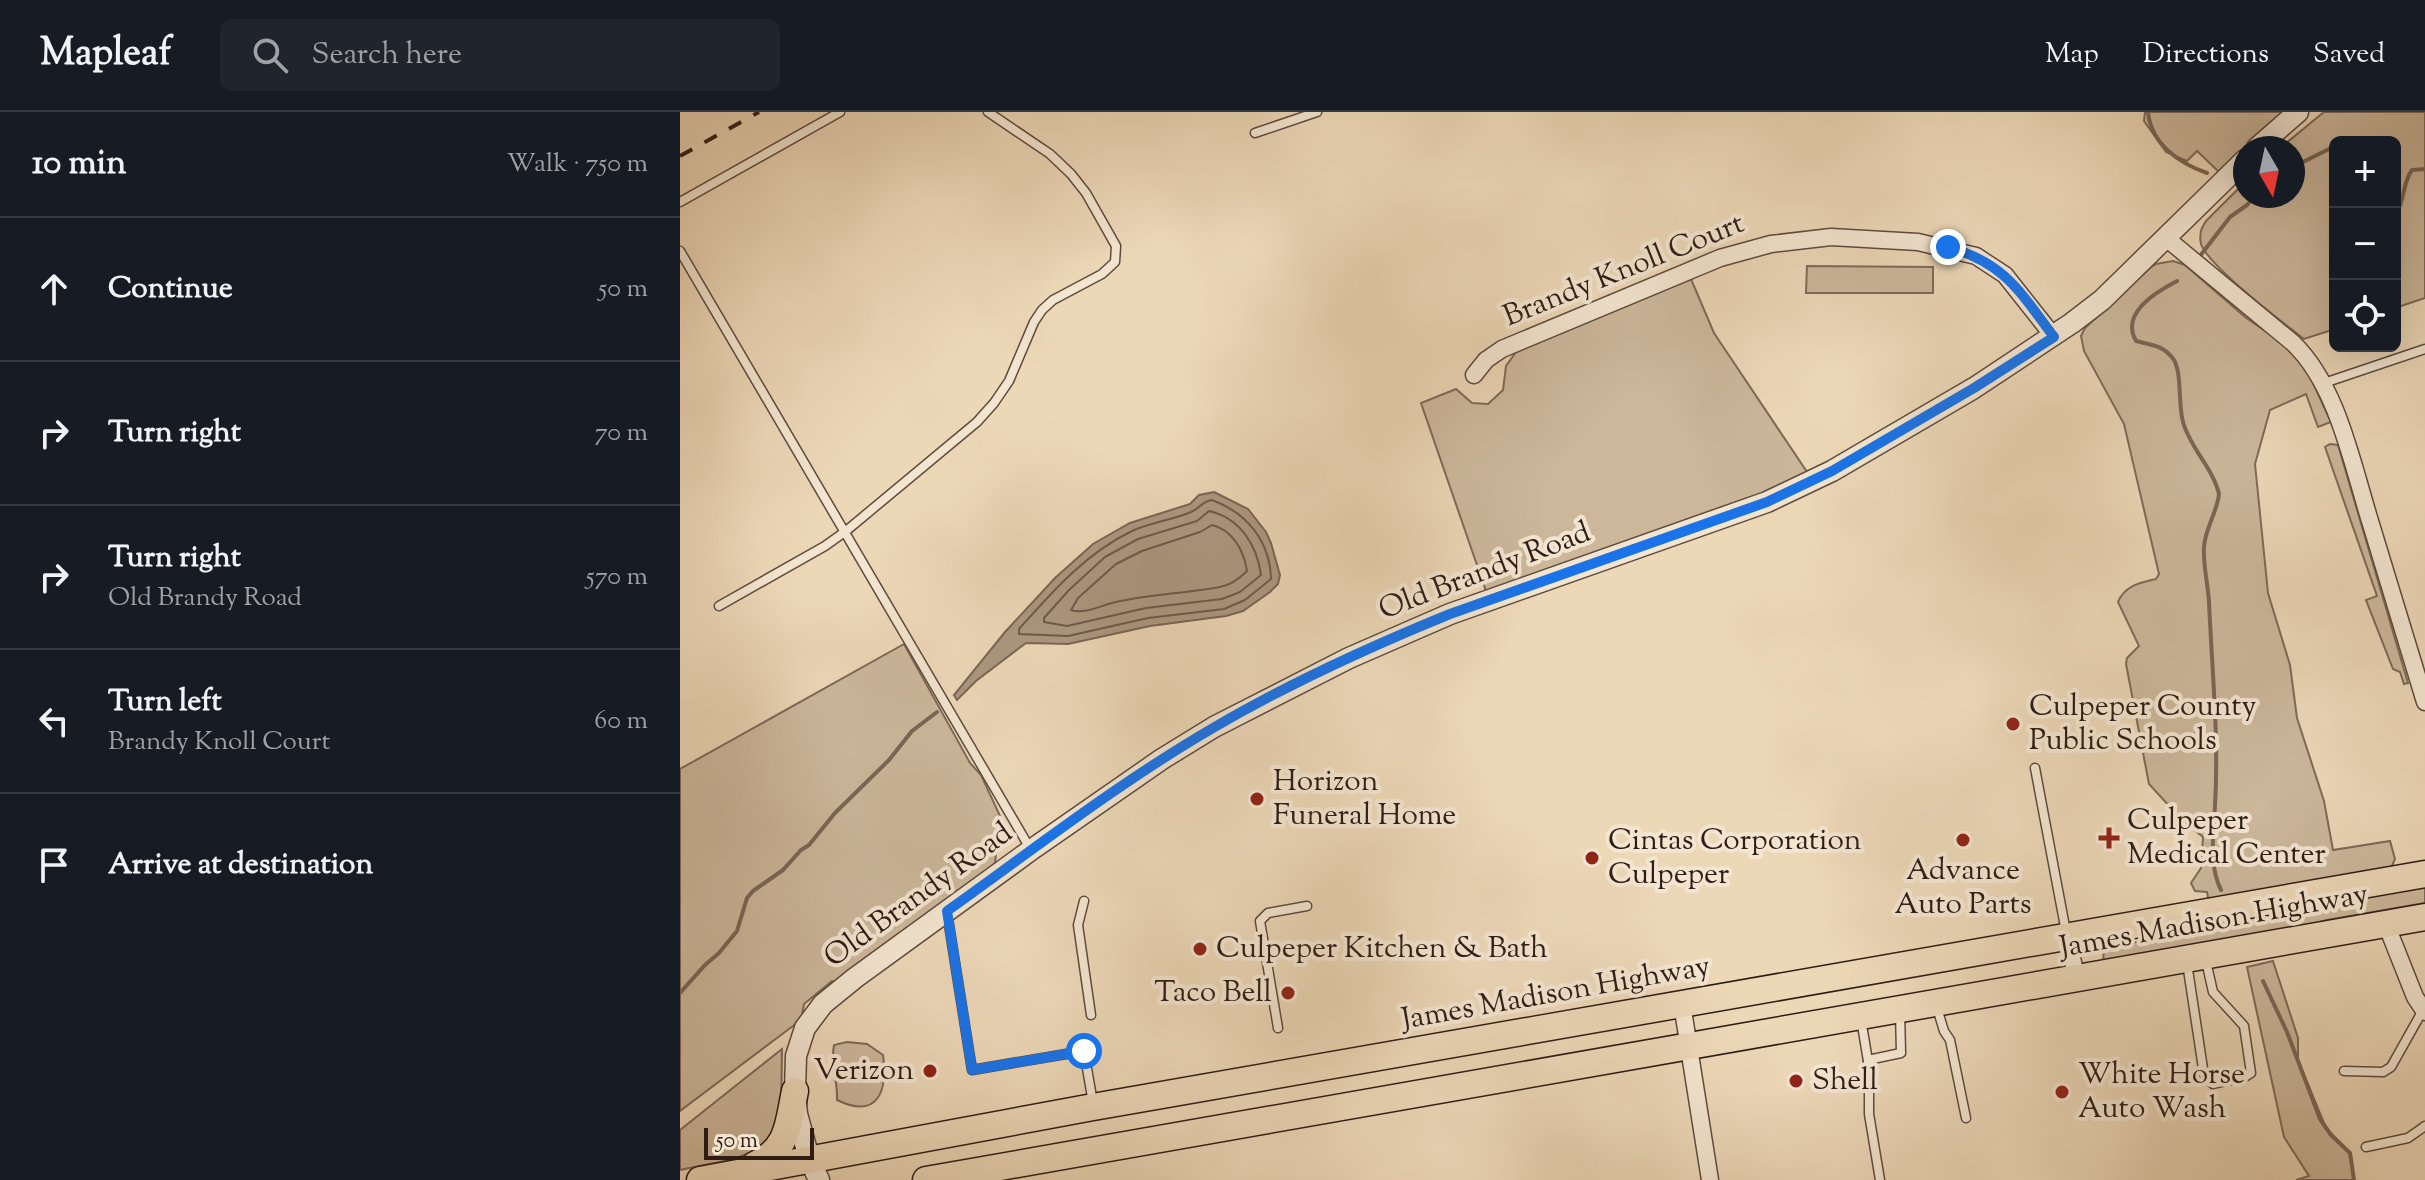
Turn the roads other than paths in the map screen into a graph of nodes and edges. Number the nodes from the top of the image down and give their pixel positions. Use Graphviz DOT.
graph roads {
  1 [pos="840,112"];
  2 [pos="988,112"];
  3 [pos="1317,112"];
  4 [pos="2298,112"];
  5 [pos="1255,133"];
  6 [pos="2271,136"];
  7 [pos="2233,172"];
  8 [pos="680,202"];
  9 [pos="2166,238"];
  10 [pos="680,251"];
  11 [pos="2054,337"];
  12 [pos="2425,349"];
  13 [pos="1474,375"];
  14 [pos="2324,383"];
  15 [pos="846,531"];
  16 [pos="719,606"];
  17 [pos="2425,702"];
  18 [pos="2035,768"];
  19 [pos="1031,850"];
  20 [pos="2425,874"];
  21 [pos="1084,901"];
  22 [pos="1307,906"];
  23 [pos="947,911"];
  24 [pos="2425,917"];
  25 [pos="2386,924"];
  26 [pos="2067,937"];
  27 [pos="2195,958"];
  28 [pos="2077,979"];
  29 [pos="1682,1004"];
  30 [pos="1936,1004"];
  31 [pos="1900,1010"];
  32 [pos="2424,1011"];
  33 [pos="1091,1015"];
  34 [pos="1861,1017"];
  35 [pos="1278,1028"];
  36 [pos="1689,1047"];
  37 [pos="1868,1060"];
  38 [pos="1340,1064"];
  39 [pos="2344,1071"];
  40 [pos="795,1091"];
  41 [pos="1093,1107"];
  42 [pos="1349,1107"];
  43 [pos="1966,1118"];
  44 [pos="2425,1126"];
  45 [pos="2366,1147"];
  46 [pos="814,1169"];
  47 [pos="729,1173"];
  48 [pos="700,1180"];
  49 [pos="926,1180"];
  50 [pos="1710,1180"];
  51 [pos="1880,1180"];
  1 -- 8 [label="lane"];
  2 -- 15 [label="lane"];
  3 -- 5 [label="lane"];
  4 -- 6 [label="street"];
  7 -- 9 [label="street, Old Brandy Road"];
  9 -- 11 [label="street, Old Brandy Road"];
  9 -- 14 [label="street"];
  10 -- 15 [label="lane"];
  11 -- 13 [label="street, Brandy Knoll Court"];
  11 -- 19 [label="street, Old Brandy Road"];
  12 -- 14 [label="lane"];
  14 -- 17 [label="street"];
  15 -- 16 [label="lane"];
  15 -- 19 [label="lane"];
  18 -- 26 [label="lane"];
  19 -- 23 [label="street, Old Brandy Road"];
  20 -- 26 [label="main road, James Madison Highway"];
  21 -- 33 [label="lane"];
  22 -- 35 [label="lane"];
  23 -- 40 [label="street, Old Brandy Road"];
  23 -- 41 [label="lane"];
  24 -- 25 [label="main road, James Madison Highway"];
  25 -- 27 [label="main road, James Madison Highway"];
  25 -- 32 [label="street"];
  26 -- 28 [label="street"];
  26 -- 29 [label="main road, James Madison Highway"];
  27 -- 27 [label="lane"];
  27 -- 28 [label="main road, James Madison Highway"];
  28 -- 30 [label="main road, James Madison Highway"];
  29 -- 36 [label="street"];
  29 -- 38 [label="main road, James Madison Highway"];
  30 -- 31 [label="main road, James Madison Highway"];
  30 -- 43 [label="lane"];
  31 -- 34 [label="main road, James Madison Highway"];
  31 -- 37 [label="lane"];
  32 -- 39 [label="lane"];
  34 -- 36 [label="main road, James Madison Highway"];
  34 -- 37 [label="lane"];
  36 -- 42 [label="main road, James Madison Highway"];
  36 -- 50 [label="street"];
  37 -- 51 [label="lane"];
  38 -- 41 [label="main road, James Madison Highway"];
  38 -- 42 [label="main road"];
  40 -- 46 [label="street, Old Brandy Road"];
  40 -- 47 [label="main road"];
  41 -- 46 [label="main road, James Madison Highway"];
  42 -- 49 [label="main road, James Madison Highway"];
  44 -- 45 [label="lane"];
  46 -- 47 [label="main road, James Madison Highway"];
  47 -- 48 [label="main road, James Madison Highway"];
}
